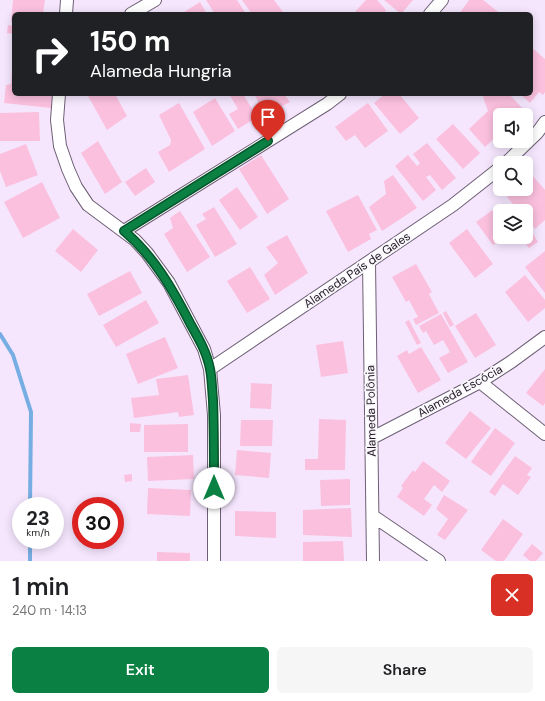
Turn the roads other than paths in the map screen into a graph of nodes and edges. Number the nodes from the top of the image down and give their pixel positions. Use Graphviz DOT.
graph roads {
  1 [pos="67,0"];
  2 [pos="155,0"];
  3 [pos="442,0"];
  4 [pos="66,12"];
  5 [pos="134,12"];
  6 [pos="432,12"];
  7 [pos="58,96"];
  8 [pos="337,96"];
  9 [pos="545,122"];
  10 [pos="513,156"];
  11 [pos="493,174"];
  12 [pos="124,231"];
  13 [pos="369,262"];
  14 [pos="545,337"];
  15 [pos="210,369"];
  16 [pos="480,382"];
  17 [pos="545,434"];
  18 [pos="372,438"];
  19 [pos="373,516"];
  20 [pos="214,561"];
  21 [pos="373,561"];
  22 [pos="439,561"];
  1 -- 4 [label="street"];
  2 -- 5 [label="street"];
  3 -- 6 [label="street"];
  7 -- 12 [label="street"];
  8 -- 12 [label="street"];
  9 -- 10 [label="street"];
  11 -- 13 [label="street, Alameda País de Gales"];
  12 -- 15 [label="street"];
  13 -- 15 [label="street, Alameda País de Gales"];
  13 -- 18 [label="street, Alameda Polônia"];
  14 -- 16 [label="street, Alameda Escócia"];
  15 -- 20 [label="street"];
  16 -- 17 [label="street"];
  16 -- 18 [label="street, Alameda Escócia"];
  18 -- 19 [label="street, Alameda Polônia"];
  19 -- 21 [label="street, Alameda Polônia"];
  19 -- 22 [label="street"];
}
